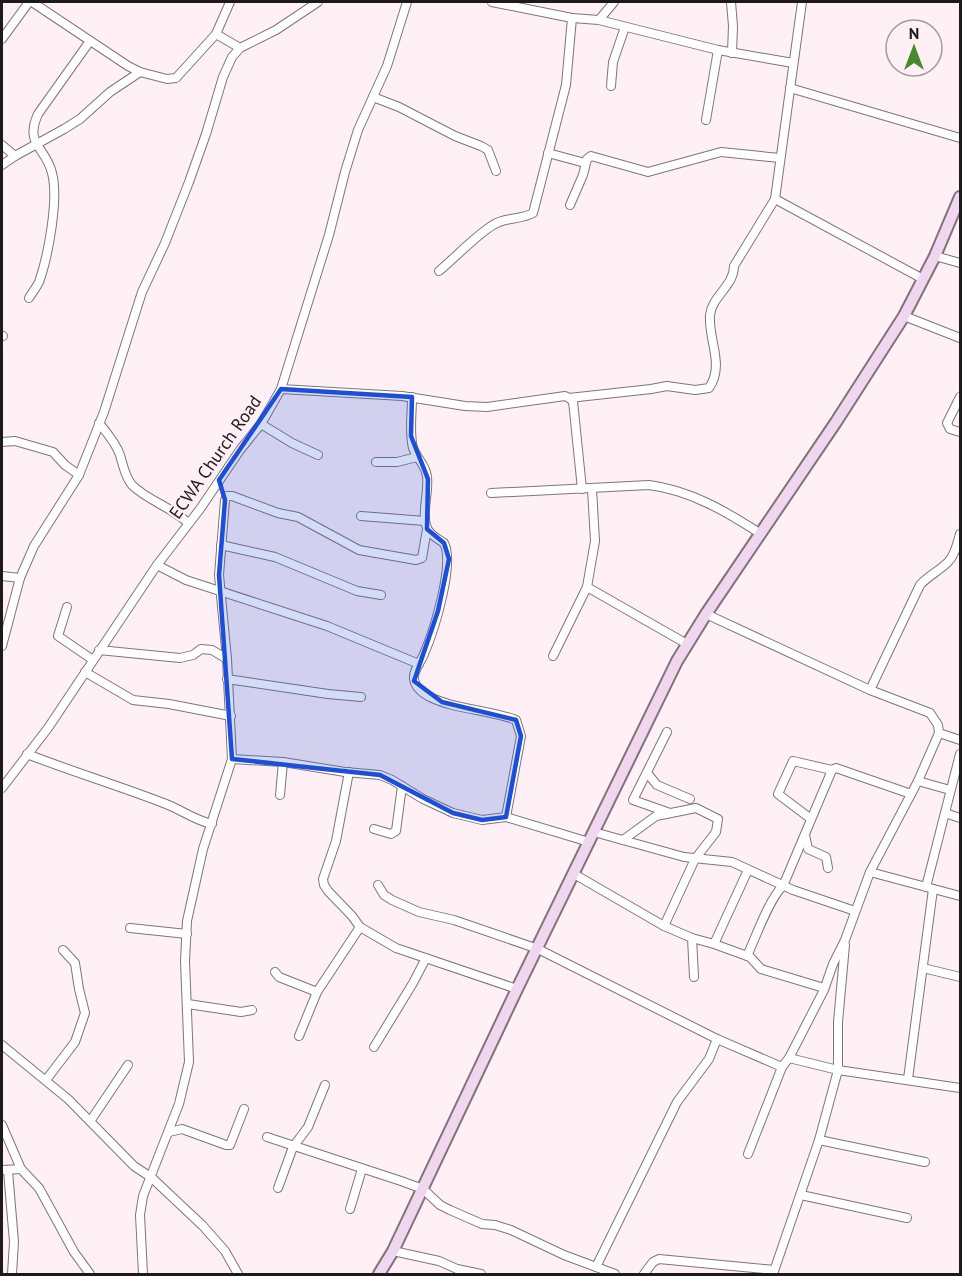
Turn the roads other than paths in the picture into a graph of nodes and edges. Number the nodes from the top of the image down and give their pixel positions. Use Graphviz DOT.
graph roads {
  1 [pos="31,2"];
  2 [pos="230,2"];
  3 [pos="318,2"];
  4 [pos="407,2"];
  5 [pos="492,2"];
  6 [pos="614,2"];
  7 [pos="731,2"];
  8 [pos="802,2"];
  9 [pos="572,18"];
  10 [pos="599,20"];
  11 [pos="626,27"];
  12 [pos="216,33"];
  13 [pos="2,39"];
  14 [pos="90,41"];
  15 [pos="240,48"];
  16 [pos="718,50"];
  17 [pos="732,53"];
  18 [pos="793,63"];
  19 [pos="140,72"];
  20 [pos="611,86"];
  21 [pos="789,88"];
  22 [pos="373,97"];
  23 [pos="706,120"];
  24 [pos="960,138"];
  25 [pos="2,144"];
  26 [pos="37,144"];
  27 [pos="548,153"];
  28 [pos="15,156"];
  29 [pos="780,158"];
  30 [pos="585,164"];
  31 [pos="2,165"];
  32 [pos="496,171"];
  33 [pos="960,196"];
  34 [pos="775,199"];
  35 [pos="570,205"];
  36 [pos="935,256"];
  37 [pos="960,263"];
  38 [pos="439,272"];
  39 [pos="923,279"];
  40 [pos="29,298"];
  41 [pos="904,316"];
  42 [pos="960,338"];
  43 [pos="281,389"];
  44 [pos="412,397"];
  45 [pos="960,397"];
  46 [pos="569,398"];
  47 [pos="99,423"];
  48 [pos="261,424"];
  49 [pos="960,432"];
  50 [pos="2,442"];
  51 [pos="318,454"];
  52 [pos="417,457"];
  53 [pos="376,462"];
  54 [pos="79,475"];
  55 [pos="219,480"];
  56 [pos="582,489"];
  57 [pos="592,489"];
  58 [pos="492,494"];
  59 [pos="226,496"];
  60 [pos="361,516"];
  61 [pos="188,523"];
  62 [pos="426,525"];
  63 [pos="761,534"];
  64 [pos="960,534"];
  65 [pos="221,545"];
  66 [pos="156,565"];
  67 [pos="2,576"];
  68 [pos="20,578"];
  69 [pos="587,587"];
  70 [pos="221,593"];
  71 [pos="381,595"];
  72 [pos="67,606"];
  73 [pos="706,614"];
  74 [pos="687,644"];
  75 [pos="2,646"];
  76 [pos="99,650"];
  77 [pos="553,656"];
  78 [pos="227,659"];
  79 [pos="93,660"];
  80 [pos="419,664"];
  81 [pos="85,672"];
  82 [pos="227,680"];
  83 [pos="870,690"];
  84 [pos="361,697"];
  85 [pos="231,716"];
  86 [pos="667,732"];
  87 [pos="939,733"];
  88 [pos="960,740"];
  89 [pos="27,754"];
  90 [pos="960,754"];
  91 [pos="232,759"];
  92 [pos="284,762"];
  93 [pos="832,770"];
  94 [pos="349,772"];
  95 [pos="647,773"];
  96 [pos="918,781"];
  97 [pos="402,786"];
  98 [pos="2,788"];
  99 [pos="950,790"];
  100 [pos="911,794"];
  101 [pos="280,795"];
  102 [pos="690,800"];
  103 [pos="671,813"];
  104 [pos="945,813"];
  105 [pos="506,817"];
  106 [pos="960,818"];
  107 [pos="811,819"];
  108 [pos="212,824"];
  109 [pos="374,829"];
  110 [pos="805,833"];
  111 [pos="591,837"];
  112 [pos="623,840"];
  113 [pos="695,859"];
  114 [pos="828,868"];
  115 [pos="748,870"];
  116 [pos="870,872"];
  117 [pos="574,874"];
  118 [pos="378,885"];
  119 [pos="783,886"];
  120 [pos="929,888"];
  121 [pos="960,896"];
  122 [pos="855,910"];
  123 [pos="664,926"];
  124 [pos="360,927"];
  125 [pos="130,928"];
  126 [pos="187,934"];
  127 [pos="692,938"];
  128 [pos="845,940"];
  129 [pos="714,944"];
  130 [pos="537,949"];
  131 [pos="63,950"];
  132 [pos="747,956"];
  133 [pos="426,958"];
  134 [pos="923,968"];
  135 [pos="275,972"];
  136 [pos="694,977"];
  137 [pos="960,977"];
  138 [pos="824,988"];
  139 [pos="517,989"];
  140 [pos="317,992"];
  141 [pos="188,1004"];
  142 [pos="252,1010"];
  143 [pos="299,1036"];
  144 [pos="717,1039"];
  145 [pos="2,1046"];
  146 [pos="374,1047"];
  147 [pos="789,1058"];
  148 [pos="128,1065"];
  149 [pos="782,1067"];
  150 [pos="838,1070"];
  151 [pos="908,1079"];
  152 [pos="46,1080"];
  153 [pos="325,1085"];
  154 [pos="960,1088"];
  155 [pos="244,1109"];
  156 [pos="91,1120"];
  157 [pos="2,1125"];
  158 [pos="169,1132"];
  159 [pos="267,1137"];
  160 [pos="819,1140"];
  161 [pos="293,1147"];
  162 [pos="748,1154"];
  163 [pos="925,1162"];
  164 [pos="21,1169"];
  165 [pos="362,1169"];
  166 [pos="5,1171"];
  167 [pos="152,1178"];
  168 [pos="278,1188"];
  169 [pos="423,1189"];
  170 [pos="801,1195"];
  171 [pos="350,1209"];
  172 [pos="907,1218"];
  173 [pos="393,1251"];
  174 [pos="596,1267"];
  175 [pos="773,1272"];
  176 [pos="611,1274"];
  177 [pos="12,1275"];
  178 [pos="90,1275"];
  179 [pos="143,1275"];
  180 [pos="238,1275"];
  181 [pos="379,1275"];
  182 [pos="481,1275"];
  183 [pos="644,1275"];
  1 -- 13 [label="street"];
  1 -- 14 [label="street"];
  2 -- 12 [label="street"];
  3 -- 15 [label="street"];
  4 -- 22 [label="street, ECWA Church Road"];
  5 -- 9 [label="street"];
  6 -- 10 [label="street"];
  7 -- 17 [label="street"];
  8 -- 18 [label="street"];
  9 -- 10 [label="street"];
  9 -- 27 [label="street"];
  10 -- 11 [label="street"];
  11 -- 16 [label="street"];
  11 -- 20 [label="street"];
  12 -- 15 [label="street"];
  12 -- 19 [label="street"];
  14 -- 19 [label="street"];
  14 -- 26 [label="street"];
  15 -- 47 [label="street"];
  16 -- 17 [label="street"];
  16 -- 23 [label="street"];
  17 -- 18 [label="street"];
  18 -- 21 [label="street"];
  19 -- 26 [label="street"];
  21 -- 24 [label="street"];
  21 -- 29 [label="street"];
  22 -- 32 [label="street"];
  22 -- 43 [label="street, ECWA Church Road"];
  25 -- 28 [label="street"];
  26 -- 28 [label="street"];
  26 -- 40 [label="street"];
  27 -- 30 [label="street"];
  27 -- 38 [label="street"];
  28 -- 31 [label="street"];
  29 -- 30 [label="street"];
  29 -- 34 [label="street"];
  30 -- 35 [label="street"];
  33 -- 36 [label="street"];
  34 -- 39 [label="street"];
  34 -- 46 [label="street"];
  36 -- 37 [label="street"];
  36 -- 39 [label="street"];
  39 -- 41 [label="street"];
  41 -- 42 [label="street"];
  41 -- 63 [label="street"];
  43 -- 44 [label="street"];
  43 -- 48 [label="street, ECWA Church Road"];
  44 -- 46 [label="street"];
  44 -- 52 [label="street"];
  45 -- 49 [label="street"];
  46 -- 56 [label="street"];
  47 -- 54 [label="street"];
  47 -- 61 [label="street"];
  48 -- 51 [label="street"];
  48 -- 55 [label="street, ECWA Church Road"];
  50 -- 54 [label="street"];
  52 -- 53 [label="street"];
  52 -- 62 [label="street"];
  54 -- 68 [label="street"];
  55 -- 59 [label="street"];
  55 -- 61 [label="street, ECWA Church Road"];
  56 -- 57 [label="street"];
  56 -- 58 [label="street"];
  57 -- 63 [label="street"];
  57 -- 69 [label="street"];
  59 -- 62 [label="street"];
  59 -- 65 [label="street"];
  60 -- 62 [label="street"];
  61 -- 66 [label="street, ECWA Church Road"];
  62 -- 80 [label="street"];
  63 -- 73 [label="street"];
  64 -- 83 [label="street"];
  65 -- 70 [label="street"];
  65 -- 71 [label="street"];
  66 -- 70 [label="street"];
  66 -- 76 [label="street, ECWA Church Road"];
  67 -- 68 [label="street"];
  68 -- 75 [label="street"];
  69 -- 74 [label="street"];
  69 -- 77 [label="street"];
  70 -- 78 [label="street"];
  70 -- 80 [label="street"];
  72 -- 79 [label="street"];
  73 -- 74 [label="street"];
  73 -- 83 [label="street"];
  74 -- 111 [label="street"];
  76 -- 78 [label="street"];
  76 -- 79 [label="street, ECWA Church Road"];
  78 -- 82 [label="street"];
  79 -- 81 [label="street, ECWA Church Road"];
  80 -- 105 [label="street"];
  81 -- 85 [label="street"];
  81 -- 89 [label="street, ECWA Church Road"];
  82 -- 84 [label="street"];
  82 -- 85 [label="street"];
  83 -- 87 [label="street"];
  85 -- 91 [label="street"];
  86 -- 95 [label="street"];
  87 -- 88 [label="street"];
  87 -- 96 [label="street"];
  89 -- 98 [label="street, ECWA Church Road"];
  89 -- 108 [label="street"];
  90 -- 99 [label="street"];
  91 -- 92 [label="street"];
  91 -- 108 [label="street"];
  92 -- 94 [label="street"];
  92 -- 101 [label="street"];
  93 -- 100 [label="street"];
  93 -- 107 [label="street"];
  93 -- 107 [label="street"];
  94 -- 97 [label="street"];
  94 -- 124 [label="street"];
  95 -- 102 [label="street"];
  95 -- 103 [label="street"];
  96 -- 99 [label="street"];
  96 -- 100 [label="street"];
  97 -- 105 [label="street"];
  97 -- 109 [label="street"];
  99 -- 104 [label="street"];
  100 -- 116 [label="street"];
  103 -- 112 [label="street"];
  103 -- 113 [label="street"];
  104 -- 106 [label="street"];
  104 -- 120 [label="street"];
  105 -- 111 [label="street"];
  107 -- 110 [label="street"];
  108 -- 126 [label="street"];
  110 -- 114 [label="street"];
  110 -- 119 [label="street"];
  111 -- 112 [label="street"];
  111 -- 117 [label="street"];
  112 -- 113 [label="street"];
  113 -- 115 [label="street"];
  113 -- 123 [label="street"];
  115 -- 119 [label="street"];
  115 -- 129 [label="street"];
  116 -- 120 [label="street"];
  116 -- 122 [label="street"];
  117 -- 123 [label="street"];
  117 -- 130 [label="street"];
  118 -- 130 [label="street"];
  119 -- 122 [label="street"];
  119 -- 132 [label="street"];
  120 -- 121 [label="street"];
  120 -- 134 [label="street"];
  122 -- 128 [label="street"];
  123 -- 127 [label="street"];
  124 -- 133 [label="street"];
  124 -- 140 [label="street"];
  125 -- 126 [label="street"];
  126 -- 141 [label="street"];
  127 -- 129 [label="street"];
  127 -- 136 [label="street"];
  128 -- 138 [label="street"];
  128 -- 150 [label="street"];
  129 -- 132 [label="street"];
  130 -- 139 [label="street"];
  130 -- 144 [label="street"];
  131 -- 152 [label="street"];
  132 -- 138 [label="street"];
  133 -- 139 [label="street"];
  133 -- 146 [label="street"];
  134 -- 137 [label="street"];
  134 -- 151 [label="street"];
  135 -- 140 [label="street"];
  138 -- 147 [label="street"];
  139 -- 169 [label="street"];
  140 -- 143 [label="street"];
  141 -- 142 [label="street"];
  141 -- 158 [label="street"];
  144 -- 149 [label="street"];
  144 -- 174 [label="street"];
  145 -- 152 [label="street"];
  147 -- 149 [label="street"];
  147 -- 150 [label="street"];
  148 -- 156 [label="street"];
  149 -- 162 [label="street"];
  150 -- 151 [label="street"];
  150 -- 160 [label="street"];
  151 -- 154 [label="street"];
  152 -- 156 [label="street"];
  153 -- 161 [label="street"];
  155 -- 158 [label="street"];
  156 -- 167 [label="street"];
  157 -- 164 [label="street"];
  158 -- 167 [label="street"];
  159 -- 161 [label="street"];
  160 -- 163 [label="street"];
  160 -- 170 [label="street"];
  161 -- 165 [label="street"];
  161 -- 168 [label="street"];
  164 -- 166 [label="street"];
  164 -- 178 [label="street"];
  165 -- 169 [label="street"];
  165 -- 171 [label="street"];
  166 -- 177 [label="street"];
  167 -- 179 [label="street"];
  167 -- 180 [label="street"];
  169 -- 173 [label="street"];
  169 -- 174 [label="street"];
  170 -- 172 [label="street"];
  170 -- 175 [label="street"];
  173 -- 181 [label="street"];
  173 -- 182 [label="street"];
  174 -- 176 [label="street"];
  175 -- 183 [label="street"];
}
